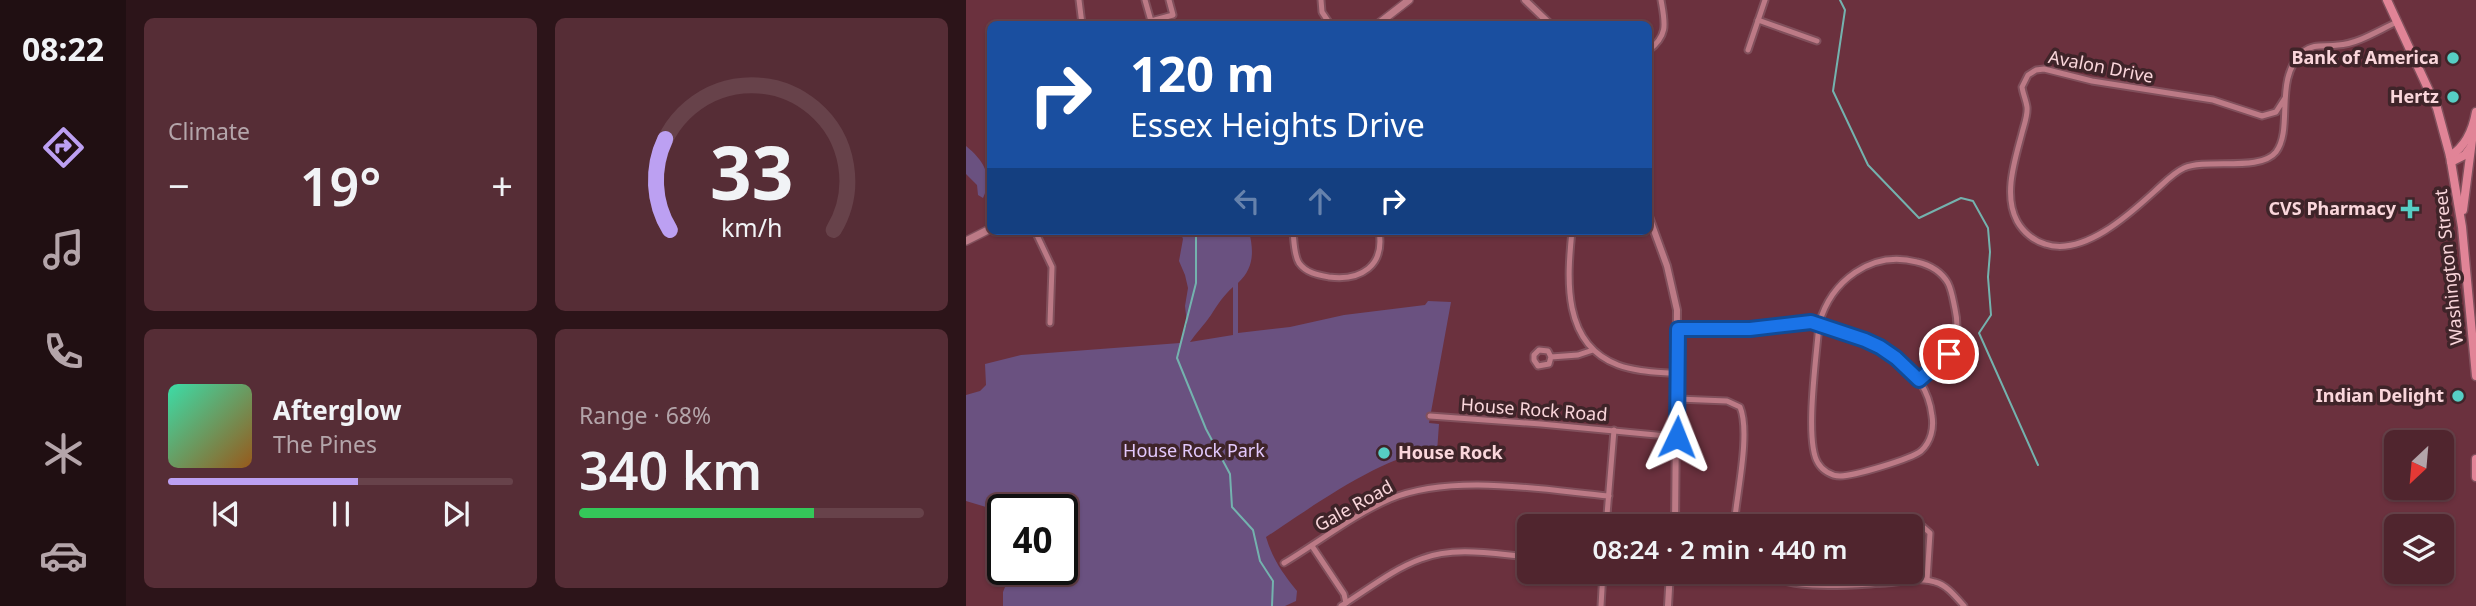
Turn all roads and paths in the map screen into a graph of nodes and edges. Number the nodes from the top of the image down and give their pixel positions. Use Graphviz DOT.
graph roads {
  1 [pos="1079,0"];
  2 [pos="1145,0"];
  3 [pos="1170,0"];
  4 [pos="1321,0"];
  5 [pos="1409,0"];
  6 [pos="1525,0"];
  7 [pos="1661,0"];
  8 [pos="1765,0"];
  9 [pos="2387,0"];
  10 [pos="1759,20"];
  11 [pos="1082,21"];
  12 [pos="1329,21"];
  13 [pos="1382,21"];
  14 [pos="1546,21"];
  15 [pos="2397,22"];
  16 [pos="1817,41"];
  17 [pos="1652,47"];
  18 [pos="1748,50"];
  19 [pos="2285,98"];
  20 [pos="2476,112"];
  21 [pos="2474,125"];
  22 [pos="2472,146"];
  23 [pos="2451,159"];
  24 [pos="1652,226"];
  25 [pos="2462,227"];
  26 [pos="987,230"];
  27 [pos="1037,235"];
  28 [pos="1293,235"];
  29 [pos="1379,235"];
  30 [pos="1572,235"];
  31 [pos="966,241"];
  32 [pos="2474,323"];
  33 [pos="1050,324"];
  34 [pos="1819,324"];
  35 [pos="1678,329"];
  36 [pos="1593,350"];
  37 [pos="1551,357"];
  38 [pos="1678,374"];
  39 [pos="2476,376"];
  40 [pos="1919,380"];
  41 [pos="1678,399"];
  42 [pos="1430,416"];
  43 [pos="1614,430"];
  44 [pos="1677,437"];
  45 [pos="2476,459"];
  46 [pos="2476,477"];
  47 [pos="1609,496"];
  48 [pos="1607,514"];
  49 [pos="1675,514"];
  50 [pos="1735,514"];
  51 [pos="1923,527"];
  52 [pos="1312,546"];
  53 [pos="1517,556"];
  54 [pos="1284,563"];
  55 [pos="1923,580"];
  56 [pos="1927,580"];
  57 [pos="1602,584"];
  58 [pos="1669,584"];
  59 [pos="1345,605"];
  60 [pos="1601,606"];
  61 [pos="1668,606"];
  62 [pos="1964,606"];
  1 -- 11 [label="street"];
  2 -- 3 [label="street"];
  4 -- 12 [label="street"];
  5 -- 13 [label="main road"];
  6 -- 14 [label="street"];
  7 -- 17 [label="street"];
  8 -- 10 [label="street"];
  9 -- 15 [label="main road, Washington Street"];
  10 -- 16 [label="street"];
  10 -- 18 [label="street"];
  15 -- 19 [label="street, Avalon Drive"];
  15 -- 23 [label="main road, Washington Street"];
  19 -- 19 [label="street, Avalon Drive"];
  20 -- 21 [label="main road"];
  21 -- 22 [label="main road"];
  21 -- 23 [label="main road"];
  22 -- 23 [label="main road"];
  22 -- 25 [label="main road"];
  23 -- 25 [label="main road, Washington Street"];
  24 -- 35 [label="street"];
  25 -- 32 [label="main road, Washington Street"];
  26 -- 31 [label="main road"];
  27 -- 33 [label="street"];
  28 -- 29 [label="street"];
  30 -- 36 [label="street"];
  32 -- 39 [label="main road, Washington Street"];
  34 -- 35 [label="street"];
  34 -- 40 [label="street"];
  34 -- 40 [label="street"];
  34 -- 40 [label="street"];
  35 -- 38 [label="street"];
  36 -- 37 [label="street"];
  36 -- 38 [label="street"];
  38 -- 41 [label="street"];
  41 -- 44 [label="street"];
  41 -- 50 [label="street"];
  42 -- 43 [label="street, House Rock Road"];
  43 -- 44 [label="street, House Rock Road"];
  43 -- 47 [label="street"];
  44 -- 49 [label="street"];
  45 -- 46 [label="main road"];
  47 -- 48 [label="street"];
  47 -- 52 [label="street, Gale Road"];
  51 -- 56 [label="street"];
  52 -- 54 [label="street, Gale Road"];
  52 -- 59 [label="street"];
  53 -- 59 [label="street"];
  55 -- 56 [label="street"];
  56 -- 62 [label="street"];
  57 -- 60 [label="street"];
  58 -- 61 [label="street"];
}
